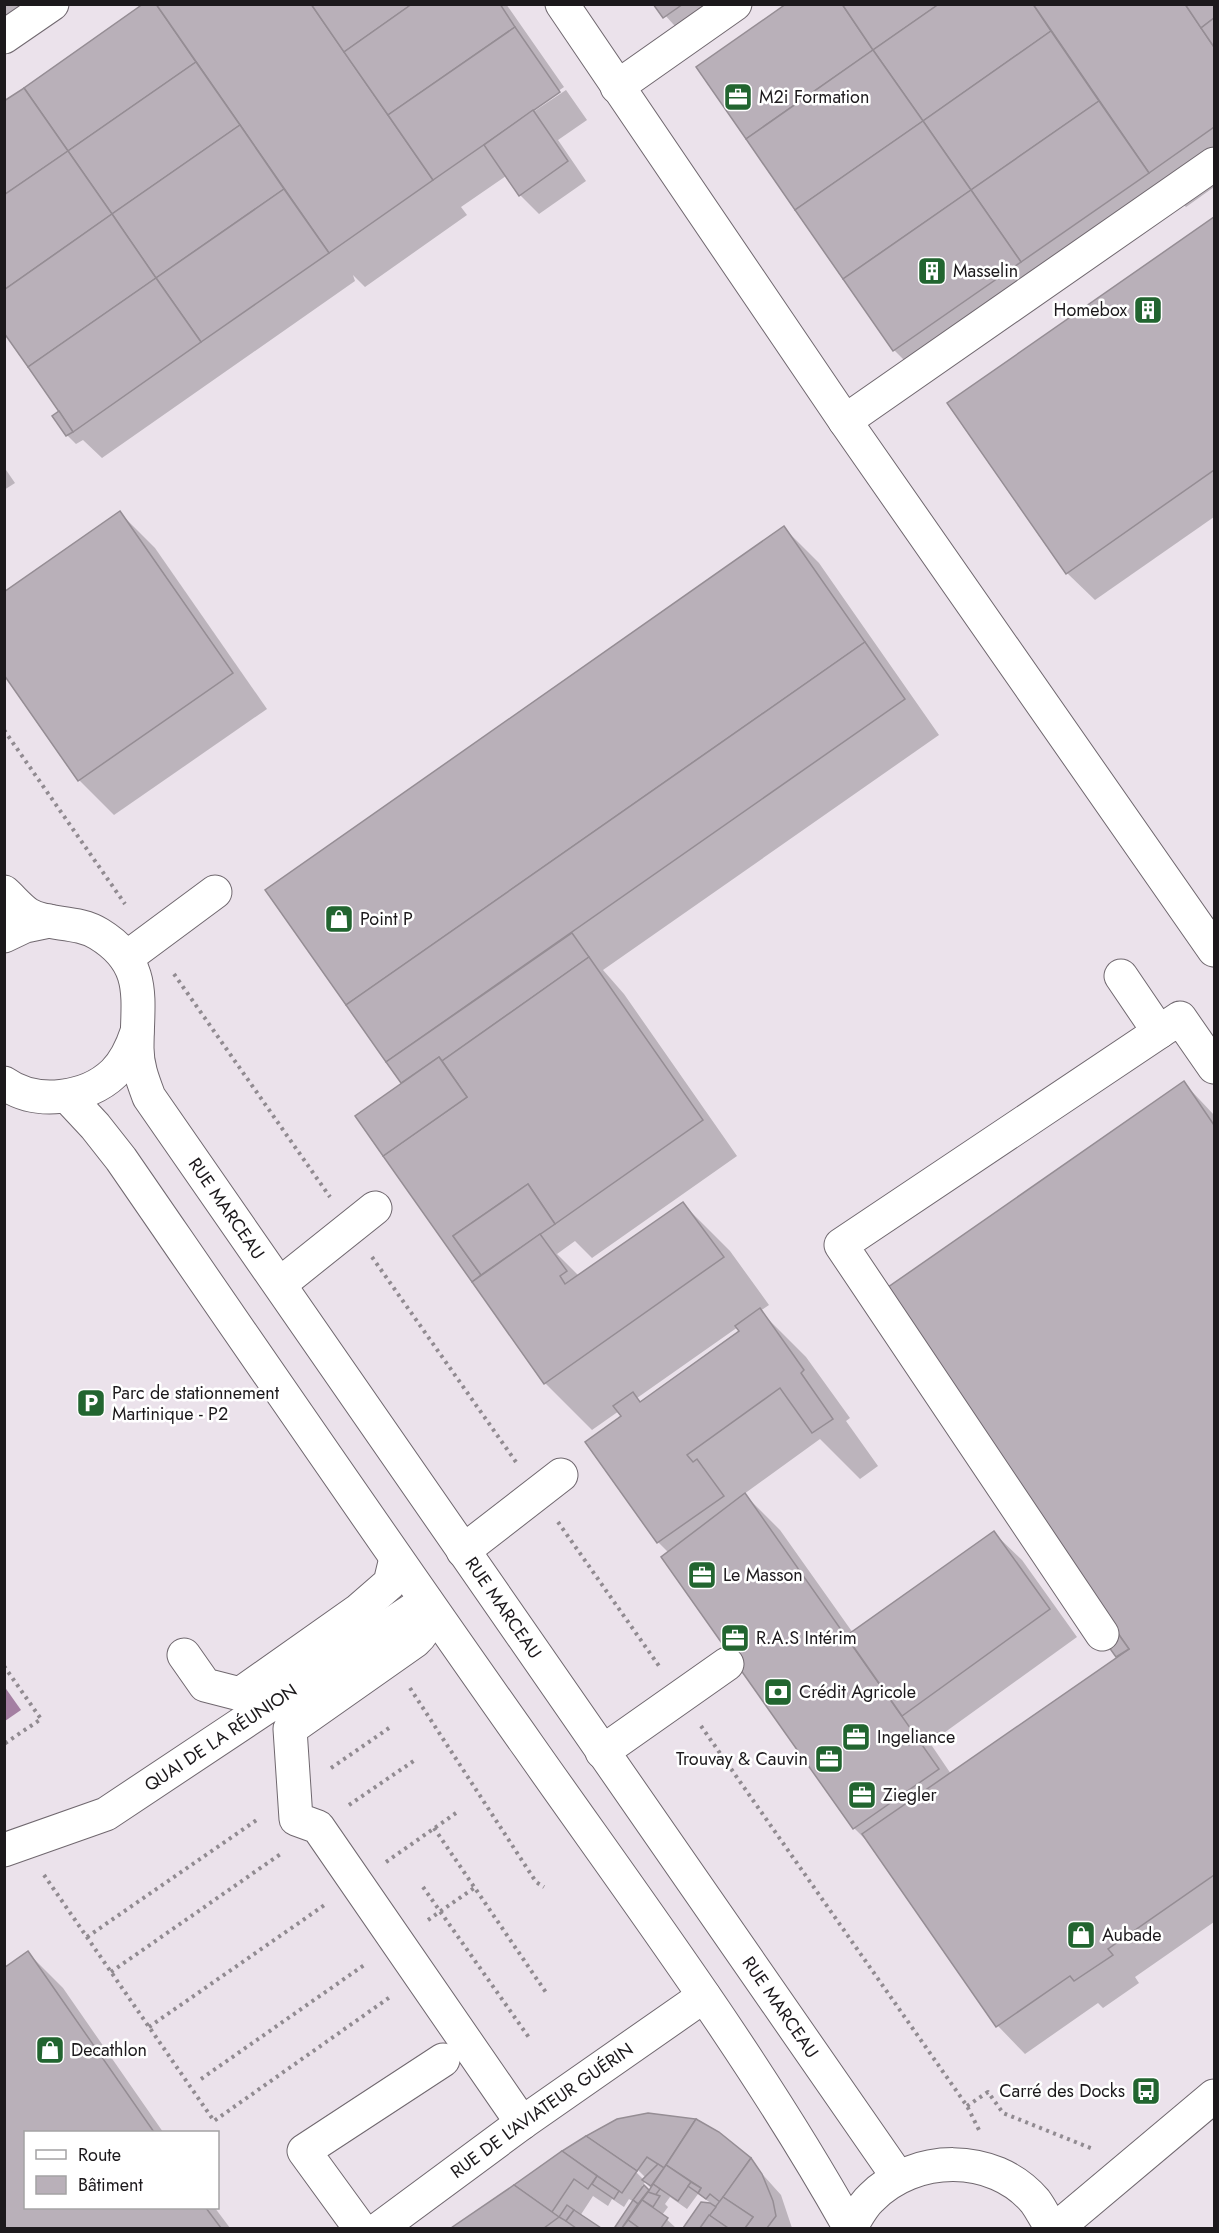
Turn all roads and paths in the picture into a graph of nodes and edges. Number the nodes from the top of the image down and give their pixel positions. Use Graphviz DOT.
graph roads {
  1 [pos="52,4"];
  2 [pos="562,4"];
  3 [pos="735,4"];
  4 [pos="4,37"];
  5 [pos="617,87"];
  6 [pos="1215,164"];
  7 [pos="845,421"];
  8 [pos="4,730"];
  9 [pos="4,892"];
  10 [pos="215,892"];
  11 [pos="49,921"];
  12 [pos="4,936"];
  13 [pos="138,949"];
  14 [pos="1215,950"];
  15 [pos="1122,976"];
  16 [pos="139,1028"];
  17 [pos="1159,1032"];
  18 [pos="1215,1067"];
  19 [pos="4,1083"];
  20 [pos="67,1096"];
  21 [pos="363,1217"];
  22 [pos="280,1284"];
  23 [pos="549,1484"];
  24 [pos="463,1551"];
  25 [pos="396,1558"];
  26 [pos="426,1601"];
  27 [pos="1102,1634"];
  28 [pos="184,1655"];
  29 [pos="390,1657"];
  30 [pos="727,1664"];
  31 [pos="4,1666"];
  32 [pos="680,1697"];
  33 [pos="392,1726"];
  34 [pos="4,1744"];
  35 [pos="602,1752"];
  36 [pos="415,1760"];
  37 [pos="303,1813"];
  38 [pos="456,1813"];
  39 [pos="434,1828"];
  40 [pos="13,1846"];
  41 [pos="356,1883"];
  42 [pos="423,1887"];
  43 [pos="544,1887"];
  44 [pos="87,1937"];
  45 [pos="373,1959"];
  46 [pos="111,1972"];
  47 [pos="396,1993"];
  48 [pos="547,1994"];
  49 [pos="704,1996"];
  50 [pos="149,2027"];
  51 [pos="530,2039"];
  52 [pos="443,2060"];
  53 [pos="201,2079"];
  54 [pos="1215,2096"];
  55 [pos="967,2106"];
  56 [pos="522,2123"];
  57 [pos="1091,2146"];
  58 [pos="898,2177"];
  59 [pos="1006,2178"];
  60 [pos="850,2228"];
  61 [pos="360,2229"];
  62 [pos="380,2229"];
  63 [pos="1052,2229"];
  64 [pos="1057,2229"];
  1 -- 4 [label="main road"];
  2 -- 5 [label="main road"];
  3 -- 5 [label="main road"];
  5 -- 7 [label="main road"];
  6 -- 7 [label="main road"];
  7 -- 14 [label="main road"];
  8 -- 13 [label="path"];
  9 -- 11 [label="main road, RUE MARCEAU"];
  10 -- 13 [label="main road"];
  11 -- 12 [label="main road, RUE MARCEAU"];
  11 -- 13 [label="main road, RUE MARCEAU"];
  13 -- 16 [label="main road, RUE MARCEAU"];
  13 -- 21 [label="path"];
  15 -- 17 [label="main road"];
  16 -- 20 [label="main road, RUE MARCEAU"];
  16 -- 22 [label="main road, RUE MARCEAU"];
  17 -- 18 [label="main road"];
  17 -- 27 [label="main road"];
  19 -- 20 [label="main road, RUE MARCEAU"];
  20 -- 25 [label="main road"];
  21 -- 22 [label="main road"];
  21 -- 23 [label="path"];
  22 -- 24 [label="main road, RUE MARCEAU"];
  23 -- 24 [label="main road"];
  23 -- 32 [label="path"];
  24 -- 35 [label="main road, RUE MARCEAU"];
  25 -- 26 [label="main road"];
  25 -- 28 [label="main road"];
  26 -- 29 [label="main road"];
  26 -- 40 [label="main road, QUAI DE LA RÉUNION"];
  26 -- 49 [label="main road"];
  29 -- 37 [label="main road"];
  29 -- 43 [label="path"];
  30 -- 32 [label="main road"];
  31 -- 34 [label="path"];
  32 -- 35 [label="main road"];
  32 -- 55 [label="path"];
  33 -- 37 [label="path"];
  35 -- 58 [label="main road, RUE MARCEAU"];
  36 -- 37 [label="path"];
  37 -- 41 [label="main road"];
  37 -- 44 [label="path"];
  37 -- 46 [label="path"];
  38 -- 39 [label="path"];
  39 -- 41 [label="path"];
  39 -- 48 [label="path"];
  40 -- 44 [label="path"];
  41 -- 50 [label="path"];
  41 -- 56 [label="main road"];
  42 -- 51 [label="path"];
  44 -- 46 [label="path"];
  45 -- 53 [label="path"];
  46 -- 50 [label="path"];
  47 -- 50 [label="path"];
  49 -- 56 [label="main road, RUE DE L'AVIATEUR GUÉRIN"];
  49 -- 60 [label="main road"];
  52 -- 61 [label="main road"];
  54 -- 64 [label="main road"];
  55 -- 57 [label="path"];
  55 -- 59 [label="path"];
  56 -- 62 [label="main road, RUE DE L'AVIATEUR GUÉRIN"];
  58 -- 59 [label="main road"];
  58 -- 60 [label="main road"];
  59 -- 63 [label="main road"];
}
